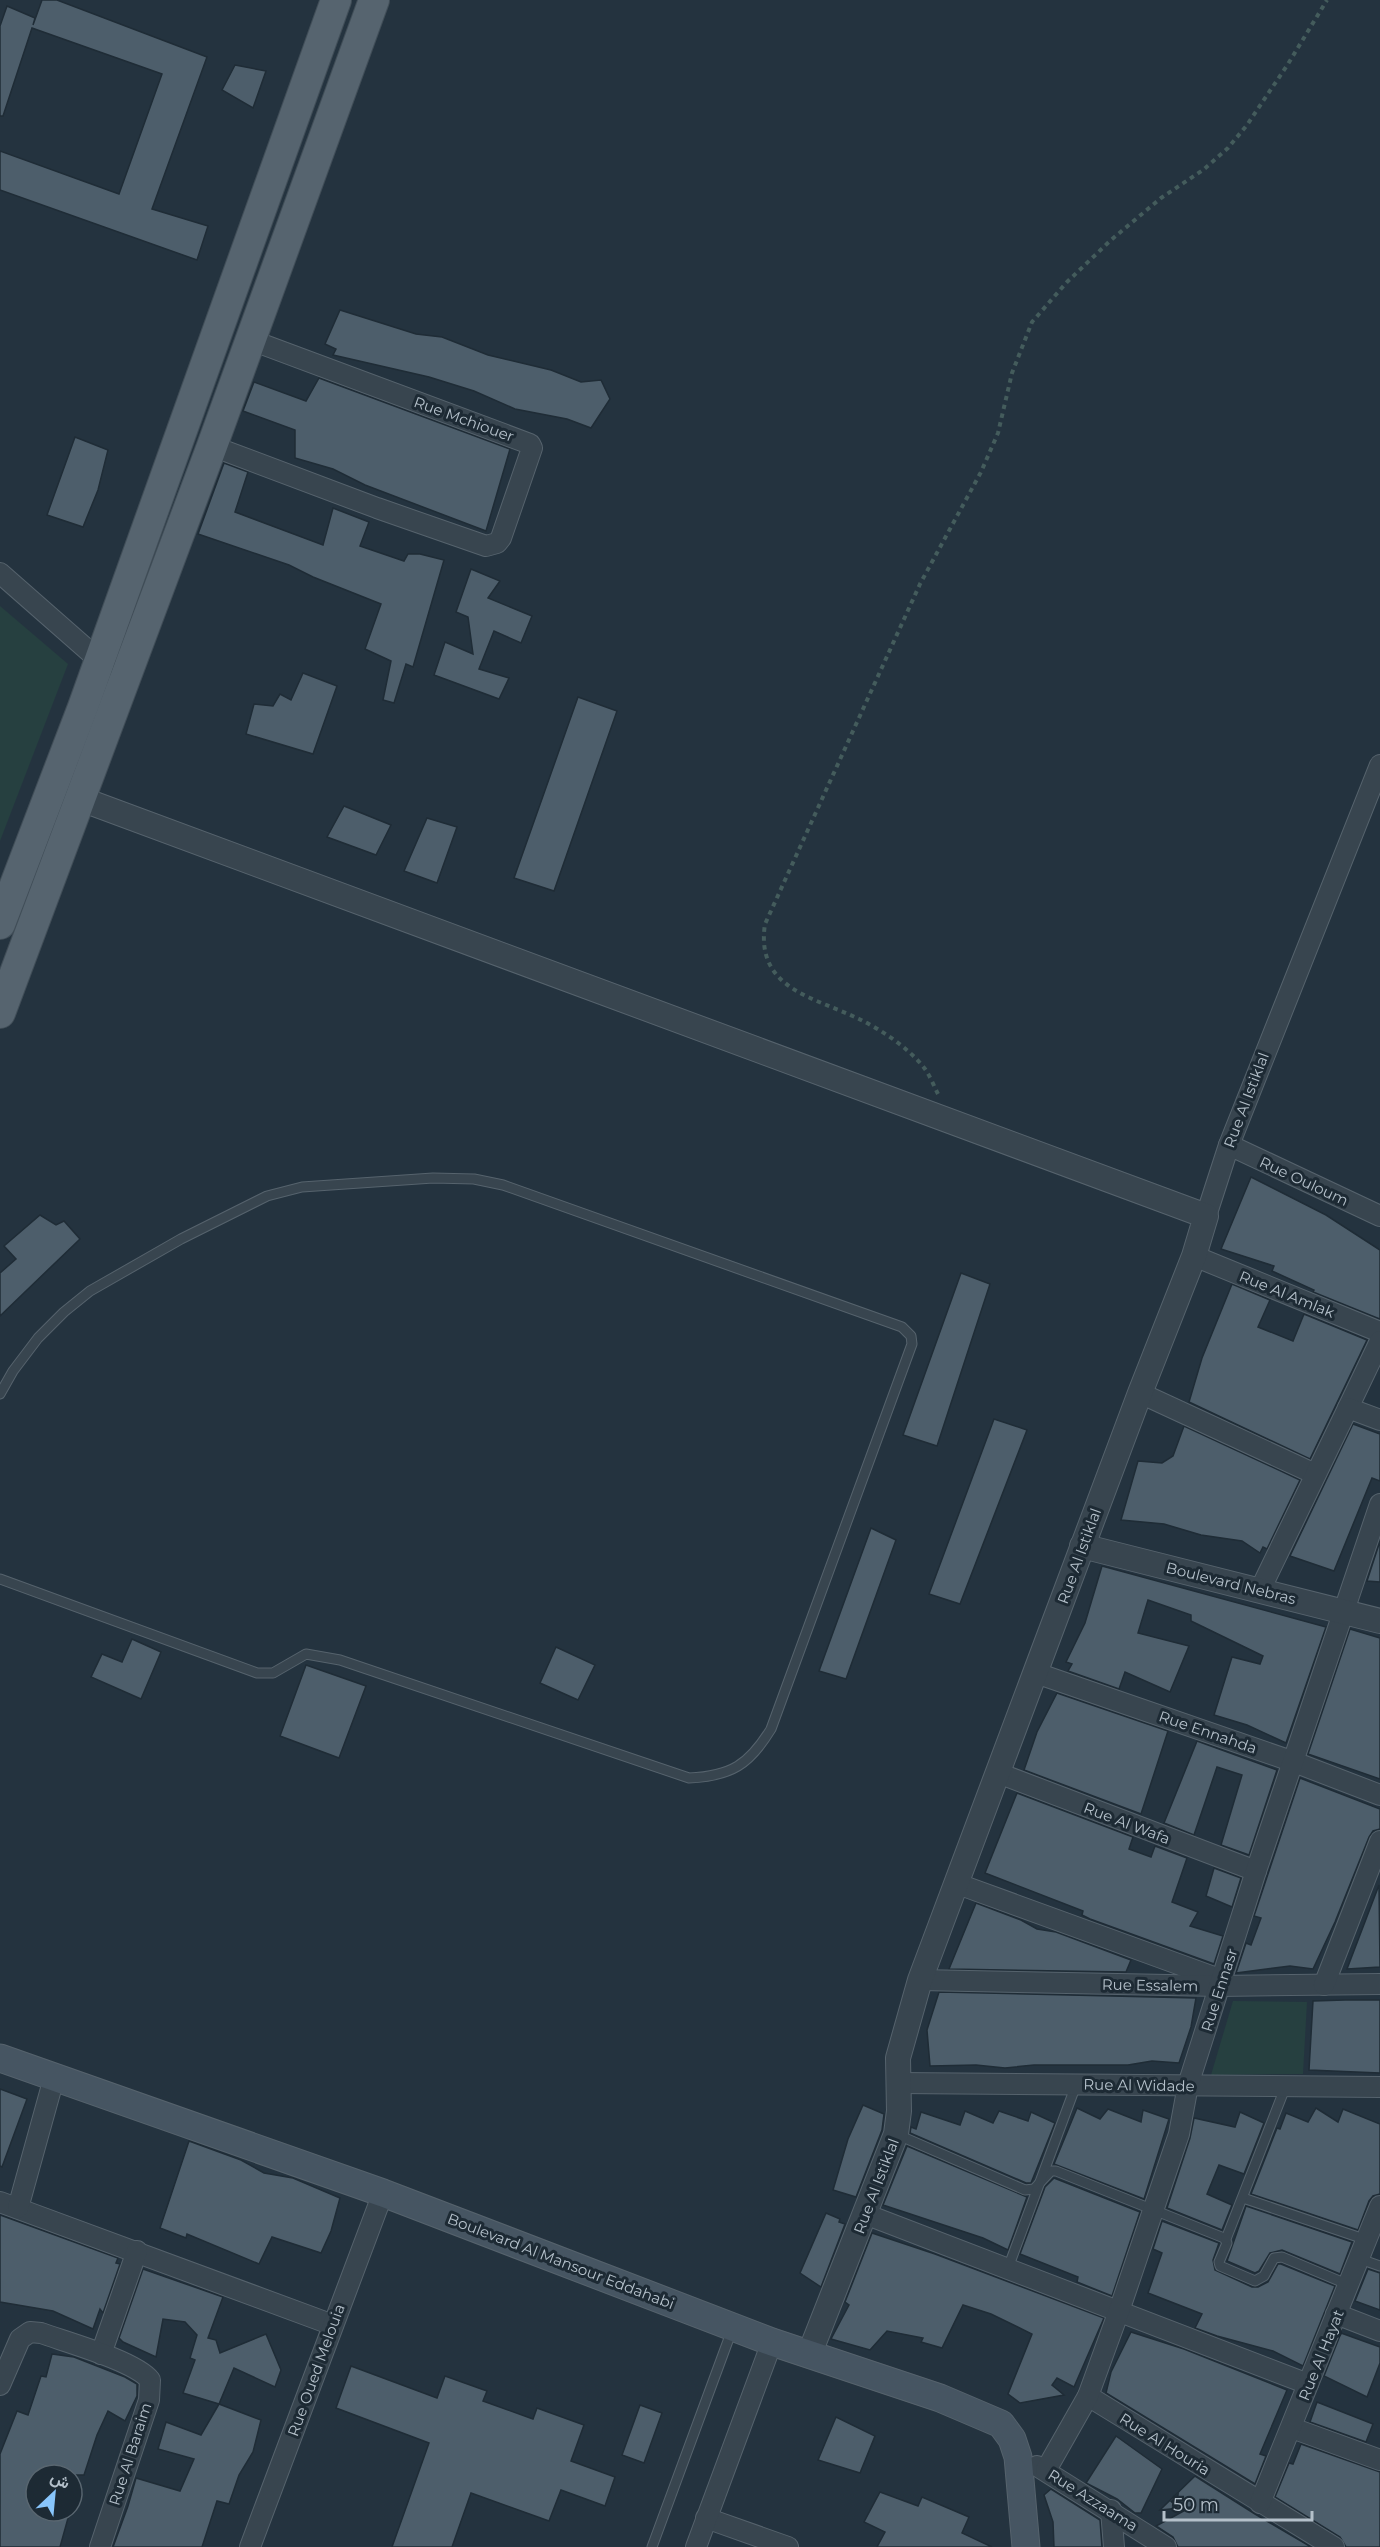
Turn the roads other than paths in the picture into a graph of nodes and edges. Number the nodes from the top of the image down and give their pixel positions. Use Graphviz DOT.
graph roads {
  1 [pos="336,0"];
  2 [pos="375,0"];
  3 [pos="269,186"];
  4 [pos="302,197"];
  5 [pos="251,340"];
  6 [pos="212,446"];
  7 [pos="0,573"];
  8 [pos="99,660"];
  9 [pos="127,675"];
  10 [pos="1380,765"];
  11 [pos="81,799"];
  12 [pos="0,924"];
  13 [pos="0,1013"];
  14 [pos="1228,1145"];
  15 [pos="1206,1216"];
  16 [pos="1380,1216"];
  17 [pos="1194,1256"];
  18 [pos="1380,1332"];
  19 [pos="1380,1341"];
  20 [pos="1140,1393"];
  21 [pos="0,1395"];
  22 [pos="1348,1408"];
  23 [pos="1380,1420"];
  24 [pos="1315,1474"];
  25 [pos="1380,1504"];
  26 [pos="1082,1546"];
  27 [pos="0,1579"];
  28 [pos="1260,1590"];
  29 [pos="1345,1611"];
  30 [pos="1380,1621"];
  31 [pos="1036,1673"];
  32 [pos="1294,1762"];
  33 [pos="998,1773"];
  34 [pos="1380,1796"];
  35 [pos="1380,1841"];
  36 [pos="1256,1871"];
  37 [pos="958,1884"];
  38 [pos="920,1980"];
  39 [pos="1221,1983"];
  40 [pos="1380,1984"];
  41 [pos="1324,1985"];
  42 [pos="0,2058"];
  43 [pos="54,2078"];
  44 [pos="898,2083"];
  45 [pos="1077,2085"];
  46 [pos="1188,2085"];
  47 [pos="1380,2087"];
  48 [pos="1285,2088"];
  49 [pos="896,2134"];
  50 [pos="1037,2187"];
  51 [pos="383,2193"];
  52 [pos="1243,2198"];
  53 [pos="9,2205"];
  54 [pos="1380,2206"];
  55 [pos="1153,2209"];
  56 [pos="865,2214"];
  57 [pos="1226,2239"];
  58 [pos="1367,2240"];
  59 [pos="137,2251"];
  60 [pos="1360,2259"];
  61 [pos="1380,2266"];
  62 [pos="1008,2268"];
  63 [pos="1349,2285"];
  64 [pos="1119,2311"];
  65 [pos="1336,2314"];
  66 [pos="333,2325"];
  67 [pos="733,2328"];
  68 [pos="1380,2331"];
  69 [pos="772,2342"];
  70 [pos="101,2354"];
  71 [pos="809,2355"];
  72 [pos="1308,2384"];
  73 [pos="0,2385"];
  74 [pos="1088,2396"];
  75 [pos="1292,2428"];
  76 [pos="1018,2457"];
  77 [pos="1380,2460"];
  78 [pos="1046,2470"];
  79 [pos="1260,2503"];
  80 [pos="1111,2511"];
  81 [pos="706,2518"];
  82 [pos="100,2547"];
  83 [pos="250,2547"];
  84 [pos="652,2547"];
  85 [pos="696,2547"];
  86 [pos="788,2547"];
  87 [pos="1026,2547"];
  88 [pos="1114,2547"];
  89 [pos="1166,2547"];
  90 [pos="1334,2547"];
  1 -- 3 [label="main road"];
  2 -- 4 [label="main road"];
  3 -- 4 [label="main road"];
  3 -- 8 [label="main road"];
  4 -- 5 [label="main road"];
  5 -- 6 [label="main road"];
  5 -- 6 [label="street, Rue Mchiouer"];
  6 -- 9 [label="main road"];
  7 -- 8 [label="street"];
  8 -- 9 [label="street"];
  8 -- 12 [label="main road"];
  9 -- 11 [label="main road"];
  10 -- 14 [label="street, Rue Al Istiklal"];
  11 -- 13 [label="main road"];
  11 -- 15 [label="street"];
  14 -- 15 [label="street, Rue Al Istiklal"];
  14 -- 16 [label="street, Rue Ouloum"];
  15 -- 17 [label="street, Rue Al Istiklal"];
  17 -- 18 [label="street, Rue Al Amlak"];
  17 -- 20 [label="street, Rue Al Istiklal"];
  19 -- 22 [label="street"];
  20 -- 24 [label="street"];
  20 -- 26 [label="street, Rue Al Istiklal"];
  21 -- 27 [label="lane"];
  22 -- 23 [label="street"];
  22 -- 24 [label="street"];
  24 -- 28 [label="street"];
  25 -- 29 [label="street, Rue Ennasr"];
  26 -- 28 [label="street, Boulevard Nebras"];
  26 -- 31 [label="street, Rue Al Istiklal"];
  28 -- 29 [label="street, Boulevard Nebras"];
  29 -- 30 [label="street, Boulevard Nebras"];
  29 -- 32 [label="street, Rue Ennasr"];
  31 -- 32 [label="street, Rue Ennahda"];
  31 -- 33 [label="street, Rue Al Istiklal"];
  32 -- 34 [label="street, Rue Ennahda"];
  32 -- 36 [label="street, Rue Ennasr"];
  33 -- 36 [label="street, Rue Al Wafa"];
  33 -- 37 [label="street, Rue Al Istiklal"];
  35 -- 41 [label="street"];
  36 -- 39 [label="street, Rue Ennasr"];
  37 -- 38 [label="street, Rue Al Istiklal"];
  37 -- 39 [label="street"];
  38 -- 39 [label="street, Rue Essalem"];
  38 -- 44 [label="street, Rue Al Istiklal"];
  39 -- 41 [label="street, Rue Essalem"];
  39 -- 46 [label="street, Rue Ennasr"];
  40 -- 41 [label="street, Rue Essalem"];
  42 -- 43 [label="main road, Boulevard Al Mansour Eddahabi"];
  43 -- 51 [label="main road, Boulevard Al Mansour Eddahabi"];
  43 -- 53 [label="street"];
  44 -- 45 [label="street, Rue Al Widade"];
  44 -- 49 [label="street, Rue Al Istiklal"];
  45 -- 46 [label="street, Rue Al Widade"];
  45 -- 50 [label="lane"];
  46 -- 48 [label="street, Rue Al Widade"];
  46 -- 55 [label="street, Rue Ennasr"];
  47 -- 48 [label="street, Rue Al Widade"];
  48 -- 52 [label="lane"];
  49 -- 50 [label="lane"];
  49 -- 56 [label="street, Rue Al Istiklal"];
  50 -- 55 [label="lane"];
  50 -- 62 [label="lane"];
  51 -- 66 [label="street, Rue Oued Melouia"];
  51 -- 67 [label="main road, Boulevard Al Mansour Eddahabi"];
  52 -- 57 [label="lane"];
  52 -- 58 [label="lane"];
  53 -- 59 [label="street"];
  54 -- 58 [label="street, Rue Al Hayat"];
  55 -- 57 [label="lane"];
  55 -- 64 [label="street, Rue Ennasr"];
  56 -- 62 [label="street"];
  56 -- 71 [label="street, Rue Al Istiklal"];
  57 -- 63 [label="lane"];
  58 -- 60 [label="street, Rue Al Hayat"];
  59 -- 66 [label="street"];
  59 -- 70 [label="street"];
  60 -- 61 [label="lane"];
  60 -- 63 [label="street, Rue Al Hayat"];
  62 -- 64 [label="street"];
  63 -- 65 [label="street, Rue Al Hayat"];
  64 -- 72 [label="street"];
  64 -- 74 [label="street, Rue Ennasr"];
  65 -- 68 [label="street"];
  65 -- 72 [label="street, Rue Al Hayat"];
  66 -- 83 [label="street, Rue Oued Melouia"];
  67 -- 69 [label="main road, Boulevard Al Mansour Eddahabi"];
  67 -- 84 [label="lane"];
  69 -- 71 [label="main road, Boulevard Al Mansour Eddahabi"];
  69 -- 81 [label="street"];
  70 -- 73 [label="street, Rue Al Baraim"];
  70 -- 82 [label="street, Rue Al Baraim"];
  71 -- 76 [label="main road, Boulevard Al Mansour Eddahabi"];
  72 -- 75 [label="street, Rue Al Hayat"];
  74 -- 78 [label="street, Rue Ennasr"];
  74 -- 79 [label="street, Rue Al Houria"];
  75 -- 77 [label="street"];
  75 -- 79 [label="street, Rue Al Hayat"];
  76 -- 78 [label="street, Rue Azzaama"];
  76 -- 87 [label="main road, Boulevard Al Mansour Eddahabi"];
  78 -- 80 [label="street, Rue Azzaama"];
  79 -- 90 [label="street, Rue Al Houria"];
  80 -- 88 [label="street"];
  80 -- 89 [label="street, Rue Azzaama"];
  81 -- 85 [label="street"];
  81 -- 86 [label="street"];
}
